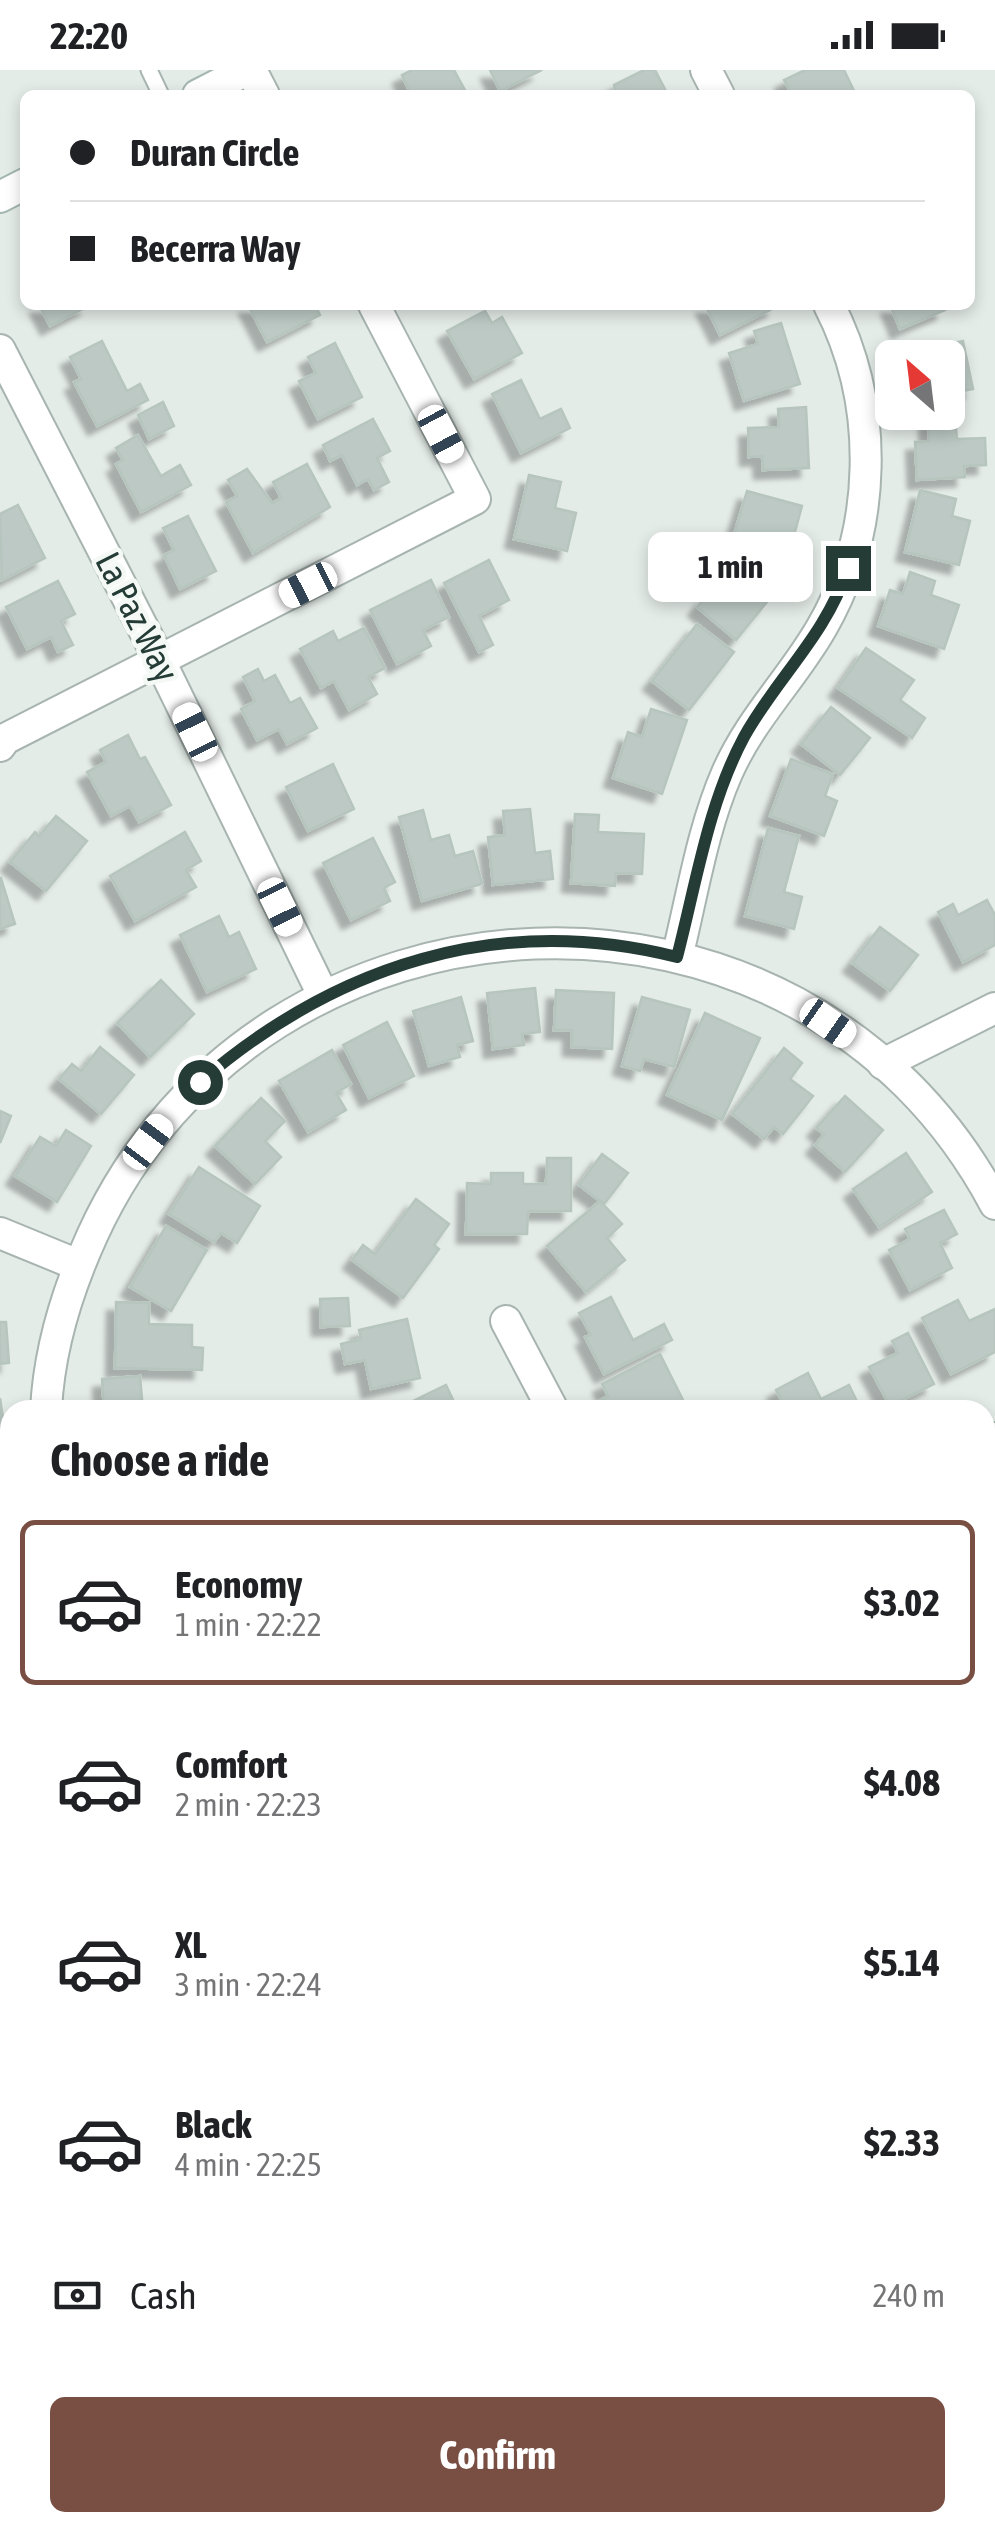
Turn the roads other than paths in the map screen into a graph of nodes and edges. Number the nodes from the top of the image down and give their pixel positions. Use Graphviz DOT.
graph roads {
  1 [pos="249,70"];
  2 [pos="208,90"];
  3 [pos="377,310"];
  4 [pos="831,310"];
  5 [pos="0,350"];
  6 [pos="160,662"];
  7 [pos="0,746"];
  8 [pos="677,957"];
  9 [pos="323,995"];
  10 [pos="995,1008"];
  11 [pos="882,1064"];
  12 [pos="995,1204"];
  13 [pos="0,1233"];
  14 [pos="78,1265"];
  15 [pos="506,1321"];
  16 [pos="47,1400"];
  17 [pos="548,1400"];
  1 -- 2 [label="street"];
  3 -- 6 [label="street"];
  4 -- 8 [label="street"];
  5 -- 6 [label="street, La Paz Way"];
  6 -- 7 [label="street"];
  6 -- 9 [label="street, La Paz Way"];
  8 -- 9 [label="street"];
  8 -- 11 [label="street"];
  9 -- 14 [label="street"];
  10 -- 11 [label="street"];
  11 -- 12 [label="street"];
  13 -- 14 [label="street"];
  14 -- 16 [label="street"];
  15 -- 17 [label="street"];
}
